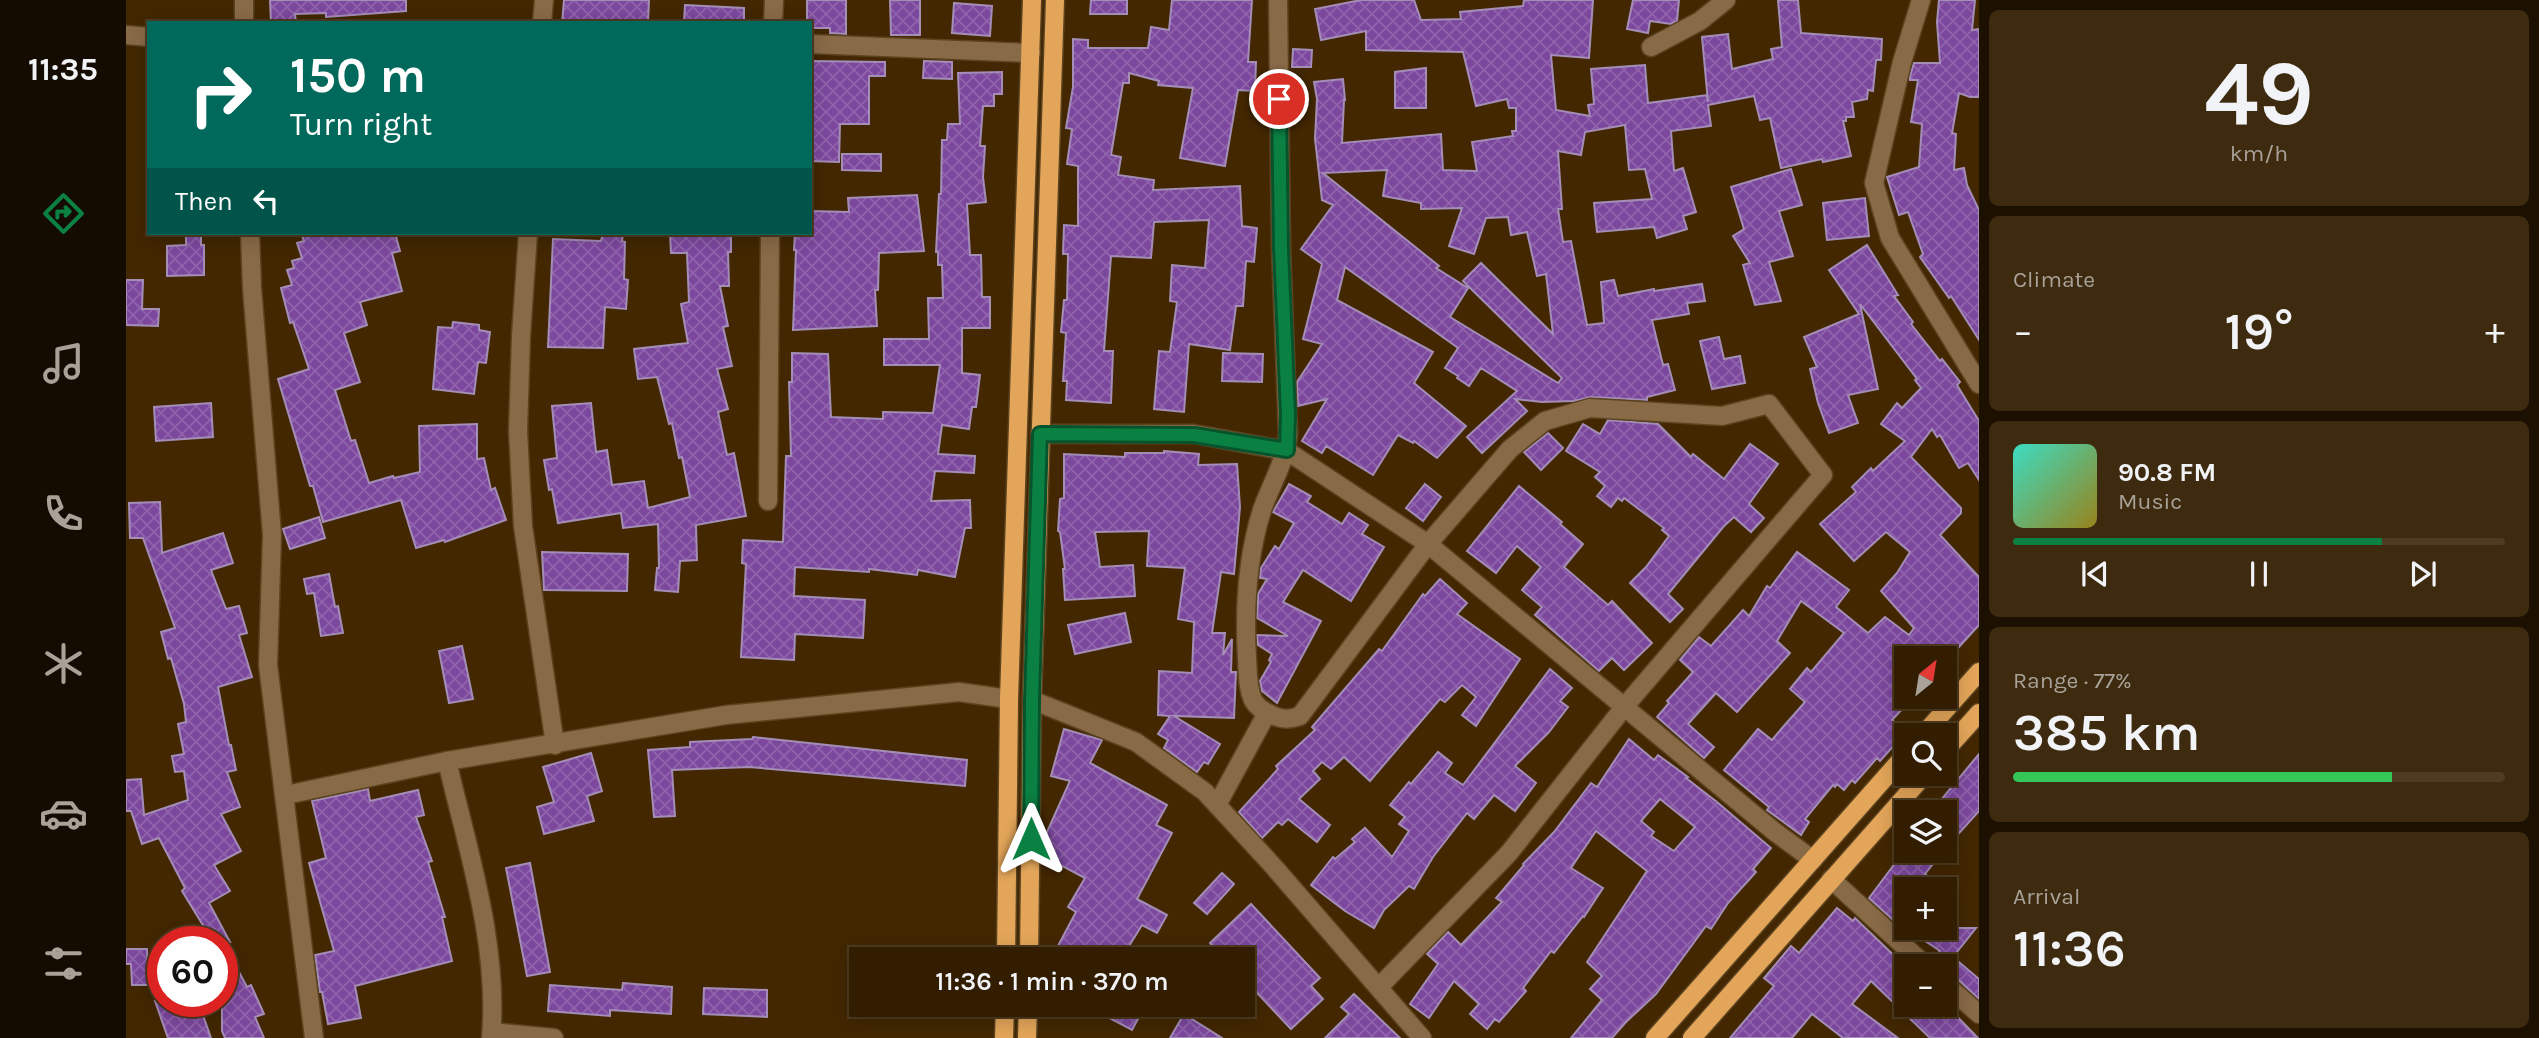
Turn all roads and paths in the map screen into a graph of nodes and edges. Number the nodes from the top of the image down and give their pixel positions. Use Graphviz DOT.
graph roads {
  1 [pos="244,0"];
  2 [pos="544,0"];
  3 [pos="774,0"];
  4 [pos="1032,0"];
  5 [pos="1055,0"];
  6 [pos="1278,0"];
  7 [pos="1726,0"];
  8 [pos="1921,0"];
  9 [pos="244,21"];
  10 [pos="542,21"];
  11 [pos="772,21"];
  12 [pos="126,35"];
  13 [pos="147,37"];
  14 [pos="812,44"];
  15 [pos="1651,47"];
  16 [pos="1031,53"];
  17 [pos="250,235"];
  18 [pos="528,235"];
  19 [pos="770,235"];
  20 [pos="1979,384"];
  21 [pos="1040,434"];
  22 [pos="1287,450"];
  23 [pos="768,500"];
  24 [pos="1427,544"];
  25 [pos="1979,672"];
  26 [pos="1009,699"];
  27 [pos="1032,700"];
  28 [pos="1625,706"];
  29 [pos="1267,713"];
  30 [pos="1979,713"];
  31 [pos="1934,723"];
  32 [pos="1957,738"];
  33 [pos="555,745"];
  34 [pos="447,761"];
  35 [pos="1894,768"];
  36 [pos="1914,786"];
  37 [pos="286,795"];
  38 [pos="1217,805"];
  39 [pos="1813,860"];
  40 [pos="1831,879"];
  41 [pos="1006,947"];
  42 [pos="1029,947"];
  43 [pos="1913,954"];
  44 [pos="1380,987"];
  45 [pos="1957,995"];
  46 [pos="1686,1003"];
  47 [pos="1979,1014"];
  48 [pos="1004,1017"];
  49 [pos="1028,1017"];
  50 [pos="1707,1021"];
  51 [pos="491,1035"];
  52 [pos="314,1038"];
  53 [pos="554,1038"];
  54 [pos="1004,1038"];
  55 [pos="1027,1038"];
  56 [pos="1422,1038"];
  57 [pos="1655,1038"];
  58 [pos="1692,1038"];
  1 -- 9 [label="street"];
  2 -- 10 [label="street"];
  3 -- 11 [label="street"];
  4 -- 16 [label="main road"];
  5 -- 21 [label="main road"];
  6 -- 22 [label="street"];
  7 -- 15 [label="street"];
  8 -- 20 [label="street"];
  12 -- 13 [label="street"];
  14 -- 16 [label="street"];
  16 -- 26 [label="main road"];
  17 -- 37 [label="street"];
  18 -- 33 [label="street"];
  19 -- 23 [label="street"];
  21 -- 22 [label="street"];
  21 -- 27 [label="main road"];
  22 -- 24 [label="street"];
  22 -- 29 [label="street"];
  24 -- 28 [label="street"];
  24 -- 28 [label="street"];
  24 -- 29 [label="street"];
  25 -- 31 [label="main road"];
  26 -- 33 [label="street"];
  26 -- 41 [label="main road"];
  27 -- 38 [label="street"];
  27 -- 42 [label="main road"];
  28 -- 39 [label="street"];
  28 -- 44 [label="street"];
  29 -- 38 [label="street"];
  30 -- 32 [label="main road"];
  33 -- 34 [label="street"];
  34 -- 37 [label="street"];
  34 -- 51 [label="street"];
  35 -- 39 [label="main road"];
  36 -- 40 [label="main road"];
  37 -- 52 [label="street"];
  38 -- 44 [label="street"];
  39 -- 46 [label="main road"];
  40 -- 43 [label="street"];
  40 -- 50 [label="main road"];
  44 -- 56 [label="street"];
  45 -- 47 [label="street"];
  46 -- 50 [label="main road"];
  46 -- 57 [label="main road"];
  48 -- 54 [label="main road"];
  49 -- 55 [label="main road"];
  50 -- 58 [label="main road"];
  51 -- 53 [label="street"];
}
